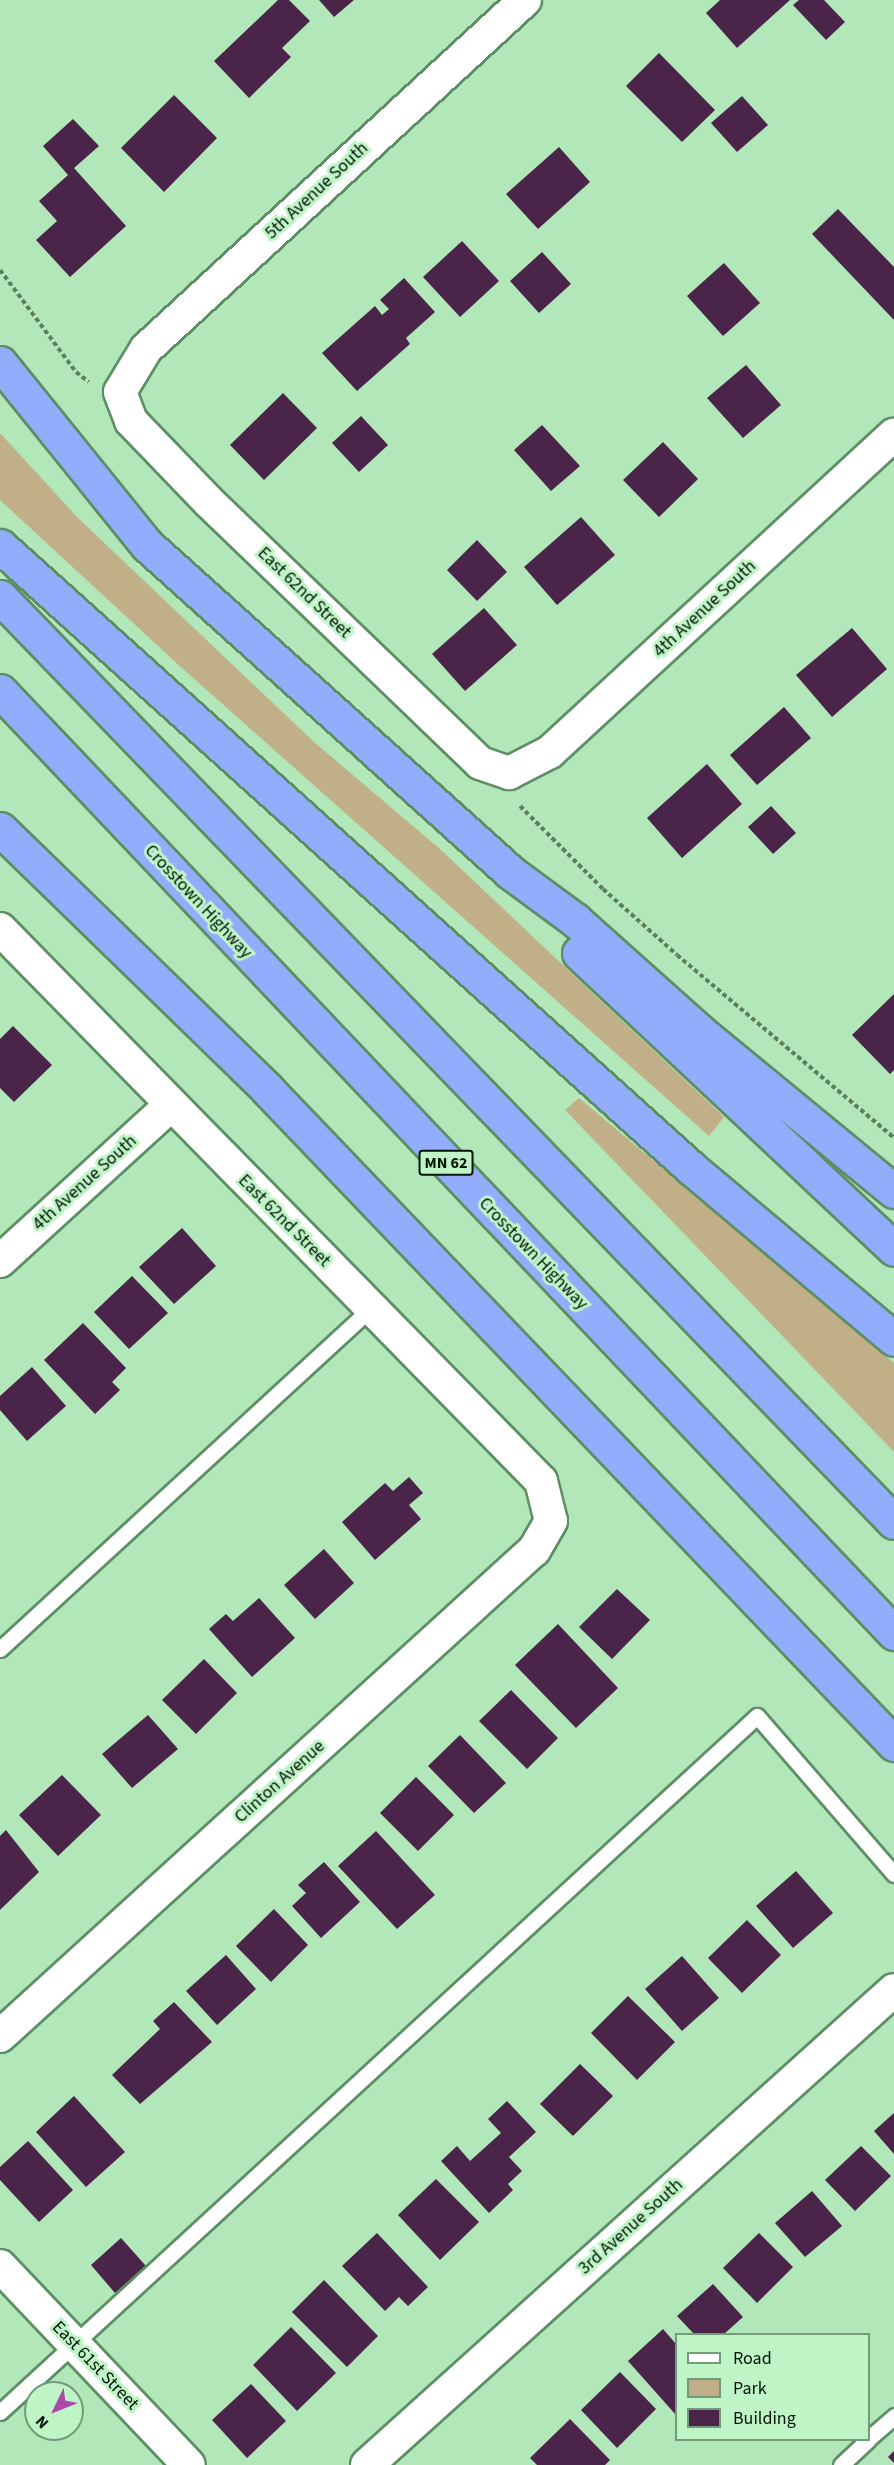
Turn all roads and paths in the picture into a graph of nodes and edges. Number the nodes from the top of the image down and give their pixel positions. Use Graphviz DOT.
graph roads {
  1 [pos="525,0"];
  2 [pos="0,270"];
  3 [pos="0,363"];
  4 [pos="120,392"];
  5 [pos="894,435"];
  6 [pos="0,546"];
  7 [pos="0,597"];
  8 [pos="0,691"];
  9 [pos="509,773"];
  10 [pos="0,829"];
  11 [pos="510,872"];
  12 [pos="0,929"];
  13 [pos="170,1106"];
  14 [pos="894,1138"];
  15 [pos="894,1191"];
  16 [pos="894,1249"];
  17 [pos="0,1261"];
  18 [pos="370,1309"];
  19 [pos="894,1339"];
  20 [pos="551,1521"];
  21 [pos="894,1522"];
  22 [pos="894,1633"];
  23 [pos="0,1649"];
  24 [pos="894,1744"];
  25 [pos="894,1874"];
  26 [pos="894,1990"];
  27 [pos="0,2036"];
  28 [pos="0,2266"];
  29 [pos="74,2344"];
  30 [pos="0,2412"];
  31 [pos="894,2416"];
  32 [pos="870,2437"];
  33 [pos="866,2441"];
  34 [pos="189,2465"];
  35 [pos="367,2465"];
  36 [pos="841,2465"];
  1 -- 4 [label="street, 5th Avenue South"];
  2 -- 4 [label="path"];
  3 -- 11 [label="highway"];
  4 -- 9 [label="street, East 62nd Street"];
  5 -- 9 [label="street, 4th Avenue South"];
  6 -- 19 [label="highway"];
  7 -- 21 [label="highway"];
  8 -- 22 [label="highway, Crosstown Highway / MN 62"];
  9 -- 14 [label="path"];
  10 -- 24 [label="highway"];
  11 -- 15 [label="highway"];
  11 -- 16 [label="highway"];
  12 -- 13 [label="street, East 62nd Street"];
  13 -- 17 [label="street, 4th Avenue South"];
  13 -- 18 [label="street, East 62nd Street"];
  18 -- 20 [label="street, East 62nd Street"];
  18 -- 23 [label="lane"];
  20 -- 27 [label="street, Clinton Avenue"];
  25 -- 29 [label="lane"];
  26 -- 35 [label="street, 3rd Avenue South"];
  28 -- 29 [label="street, East 61st Street"];
  29 -- 30 [label="lane"];
  29 -- 34 [label="street, East 61st Street"];
  31 -- 32 [label="lane"];
  33 -- 36 [label="lane"];
}
